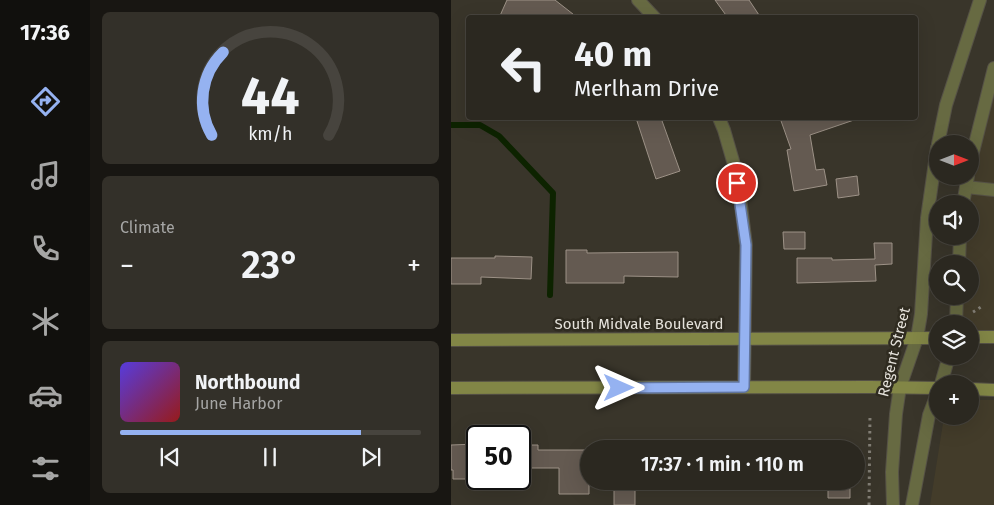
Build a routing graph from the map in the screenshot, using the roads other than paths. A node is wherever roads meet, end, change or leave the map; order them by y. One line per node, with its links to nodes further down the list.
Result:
1 (639, 0): 3 (street)
2 (981, 0): 6 (street)
3 (652, 15)
4 (994, 68): 7 (street)
5 (720, 120): 16 (street)
6 (940, 135)
7 (977, 135)
8 (932, 185): 13 (street, Regent Street)
9 (979, 185): 10 (street)
10 (994, 190)
11 (979, 337): 12 (main road)
12 (994, 337)
13 (917, 338): 14 (main road, South Midvale Boulevard); 16 (main road, South Midvale Boulevard); 18 (street, Regent Street)
14 (929, 338)
15 (451, 340): 16 (main road, South Midvale Boulevard)
16 (744, 340): 17 (street)
17 (744, 387): 18 (main road); 19 (main road)
18 (900, 387): 20 (main road); 24 (street, Regent Street)
19 (451, 388)
20 (929, 388)
21 (979, 389): 22 (main road)
22 (994, 390)
23 (929, 415): 25 (street)
24 (893, 505)
25 (912, 505)

